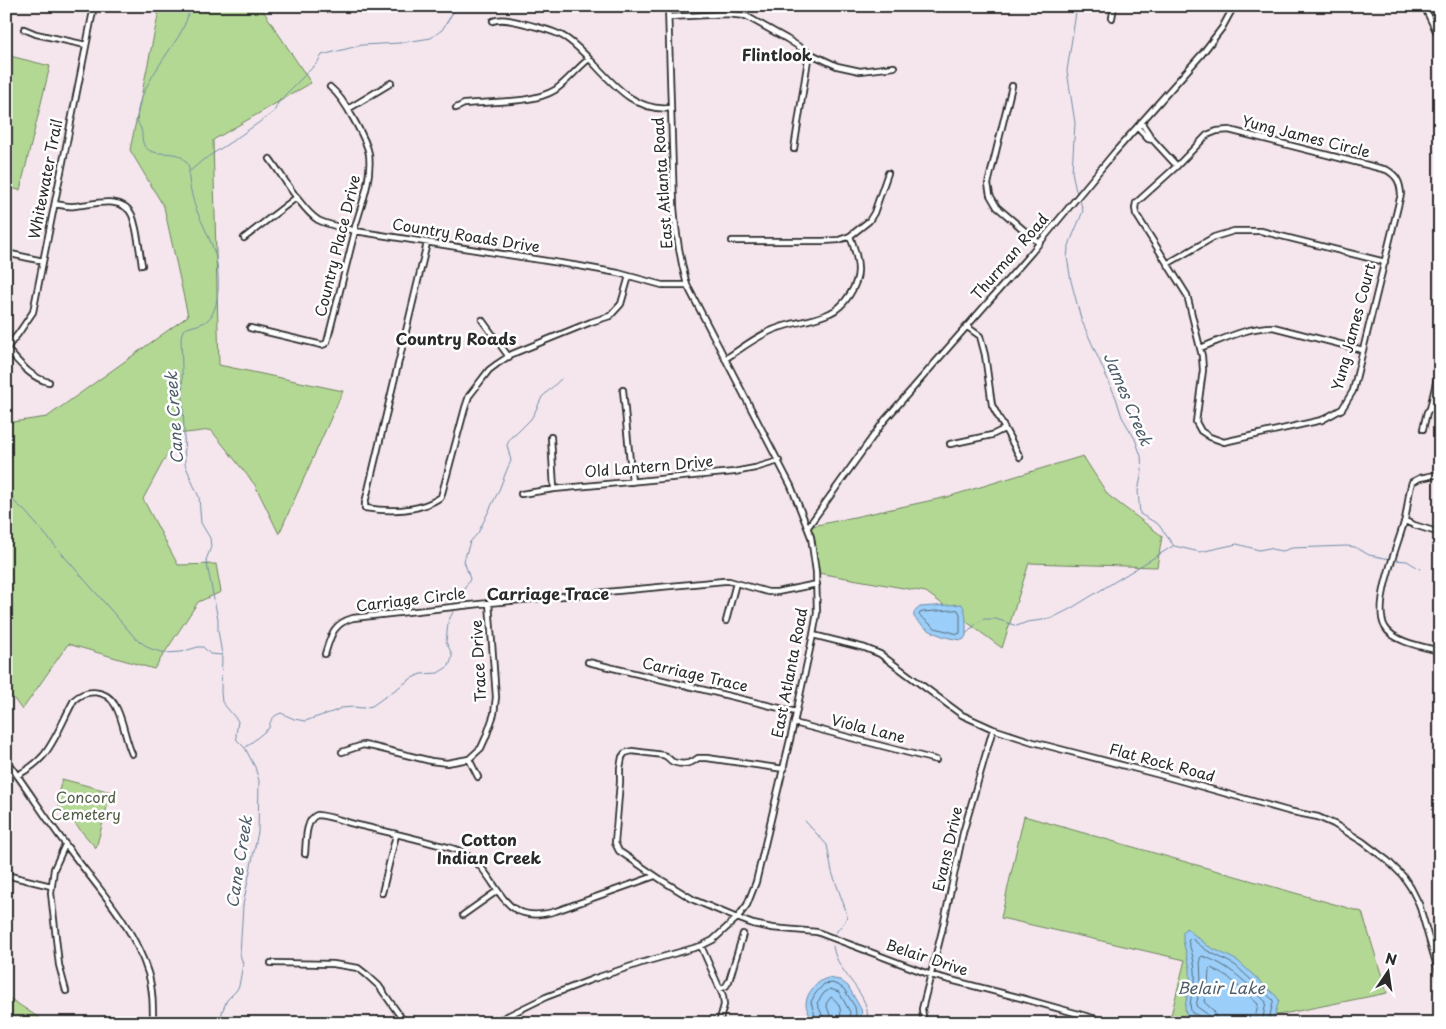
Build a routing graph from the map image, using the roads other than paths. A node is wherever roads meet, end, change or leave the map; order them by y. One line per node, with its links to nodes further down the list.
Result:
1 (94, 6): 11 (street, Whitewater Trail)
2 (668, 6): 6 (street, East Atlanta Road)
3 (1114, 6): 7 (street)
4 (1234, 6): 21 (street, Thurman Road)
5 (1424, 6): 10 (street)
6 (669, 17): 12 (street); 19 (street, East Atlanta Road)
7 (1112, 18)
8 (492, 20): 13 (street)
9 (24, 29): 11 (street)
10 (1440, 37)
11 (86, 45): 30 (street, Whitewater Trail)
12 (809, 53): 14 (street); 24 (street)
13 (589, 59): 18 (street); 19 (street)
14 (894, 67)
15 (391, 83): 20 (street)
16 (1012, 86): 36 (street)
17 (330, 87): 20 (street, Country Place Drive)
18 (456, 108)
19 (671, 108): 43 (street, East Atlanta Road)
20 (348, 109): 31 (street, Country Place Drive)
21 (1141, 122): 22 (street, Thurman Road); 23 (street)
22 (1137, 127): 23 (street); 36 (street, Thurman Road)
23 (1153, 140): 26 (street)
24 (794, 150)
25 (270, 159): 29 (street, Country Roads Drive)
26 (1177, 166): 28 (street, Yung James Circle); 40 (street, Yung James Circle)
27 (888, 173): 32 (street)
28 (1394, 174): 39 (street, Yung James Court)
29 (297, 197): 31 (street, Country Roads Drive); 33 (street)
30 (55, 204): 38 (street, Whitewater Trail); 41 (street)
31 (356, 231): 35 (street, Country Roads Drive); 46 (street, Country Place Drive)
32 (850, 236): 34 (street); 51 (street)
33 (244, 238)
34 (732, 241)
35 (427, 243): 42 (street, Country Roads Drive); 50 (street)
36 (1040, 243): 45 (street, Thurman Road)
37 (6, 253): 38 (street)
38 (43, 261): 48 (street, Whitewater Trail)
39 (1384, 262): 40 (street); 49 (street, Yung James Court)
40 (1167, 264): 47 (street, Yung James Circle)
41 (142, 265)
42 (629, 276): 43 (street, Country Roads Drive); 50 (street)
43 (687, 285): 51 (street, East Atlanta Road)
44 (482, 320): 50 (street)
45 (966, 326): 57 (street); 69 (street, Thurman Road)
46 (250, 328)
47 (1200, 348): 49 (street); 60 (street, Yung James Circle)
48 (6, 349): 53 (street)
49 (1363, 350): 60 (street, Yung James Court)
50 (508, 357)
51 (725, 359): 63 (street, East Atlanta Road)
52 (1440, 365): 56 (street)
53 (49, 382)
54 (623, 390): 65 (street)
55 (1440, 406): 56 (street)
56 (1430, 409): 58 (street)
57 (1004, 429): 61 (street); 62 (street)
58 (1423, 429)
59 (551, 437): 66 (street)
60 (1210, 437)
61 (950, 444)
62 (1020, 457)
63 (779, 460): 65 (street, Old Lantern Drive); 69 (street, East Atlanta Road)
64 (1440, 474): 68 (street)
65 (632, 482): 66 (street, Old Lantern Drive)
66 (554, 489): 67 (street, Old Lantern Drive)
67 (521, 494)
68 (1404, 521): 70 (street); 76 (street)
69 (808, 528): 72 (street, East Atlanta Road)
70 (1440, 533)
71 (736, 583): 72 (street, Carriage Circle); 73 (street, Carriage Circle); 74 (street)
72 (817, 584): 75 (street, East Atlanta Road)
73 (489, 603): 77 (street, Carriage Circle); 84 (street, Trace Drive)
74 (726, 621)
75 (813, 635): 79 (street, East Atlanta Road); 81 (street, Flat Rock Road)
76 (1440, 651)
77 (325, 654)
78 (588, 662): 79 (street, Carriage Trace)
79 (796, 712): 80 (street, East Atlanta Road)
80 (794, 724): 86 (street, Viola Lane); 87 (street, East Atlanta Road)
81 (993, 729): 103 (street, Evans Drive); 104 (street, Flat Rock Road)
82 (342, 752): 84 (street)
83 (132, 754): 88 (street)
84 (469, 759): 89 (street)
85 (6, 760): 88 (street)
86 (936, 760)
87 (784, 769): 94 (street, Belair Drive); 99 (street, East Atlanta Road)
88 (18, 776): 91 (street)
89 (478, 778)
90 (396, 835): 92 (street); 96 (street); 97 (street)
91 (65, 845): 95 (street); 107 (street)
92 (304, 854)
93 (6, 875): 95 (street)
94 (654, 876): 96 (street); 99 (street, Belair Drive)
95 (51, 886): 106 (street)
96 (497, 891): 98 (street)
97 (382, 893)
98 (463, 915)
99 (737, 918): 101 (street, East Atlanta Road); 103 (street, Belair Drive)
100 (743, 934): 105 (street)
101 (701, 946): 105 (street); 109 (street, East Atlanta Road)
102 (271, 963): 108 (street)
103 (931, 976): 111 (street, Evans Drive); 112 (street, Belair Drive)
104 (1440, 977)
105 (720, 989): 110 (street)
106 (66, 991)
107 (153, 1023)
108 (405, 1023)
109 (492, 1023)
110 (719, 1023)
111 (924, 1023)
112 (1111, 1023)

